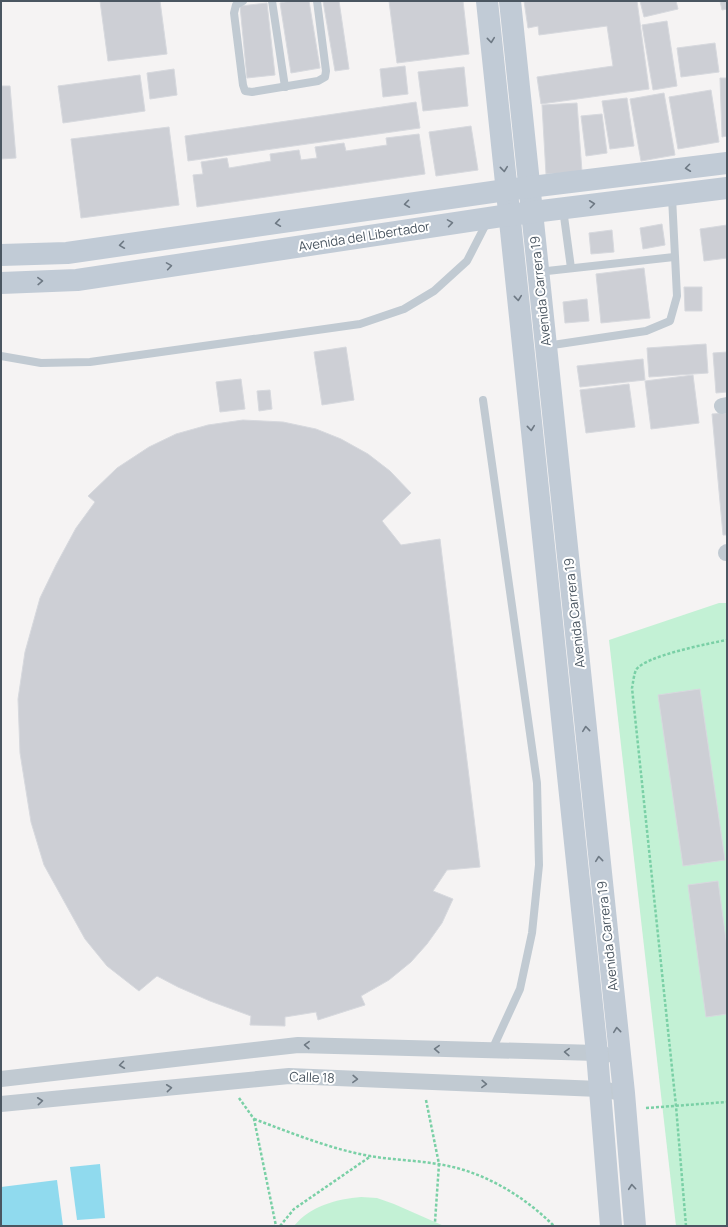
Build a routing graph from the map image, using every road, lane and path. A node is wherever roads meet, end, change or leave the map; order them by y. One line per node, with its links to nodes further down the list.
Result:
1 (243, 1): 6 (lane)
2 (272, 1): 6 (lane)
3 (317, 1): 6 (lane)
4 (487, 1): 10 (main road, Avenida Carrera 19, one-way to 10)
5 (510, 1): 8 (main road, Avenida Carrera 19)
6 (285, 87)
7 (727, 163): 8 (main road, Avenida del Libertador, one-way to 8)
8 (528, 187): 10 (main road, Avenida del Libertador); 13 (main road, Avenida Carrera 19)
9 (727, 188): 11 (main road, Avenida del Libertador)
10 (506, 190): 14 (main road, Avenida Carrera 19); 15 (main road, Avenida del Libertador, one-way to 15)
11 (672, 194): 12 (main road, Avenida del Libertador, one-way to 11); 16 (lane)
12 (563, 208): 13 (main road, Avenida del Libertador); 17 (lane)
13 (531, 212): 14 (main road, Avenida del Libertador); 18 (main road, Avenida Carrera 19)
14 (499, 216): 19 (main road, Avenida del Libertador, one-way to 14); 21 (lane); 25 (main road, Avenida Carrera 19, one-way to 25)
15 (1, 255)
16 (674, 257): 17 (lane); 20 (lane)
17 (572, 268): 18 (lane)
18 (538, 272): 20 (main road, Avenida Carrera 19)
19 (1, 283)
20 (546, 346): 26 (main road, Avenida Carrera 19, one-way to 20)
21 (1, 356)
22 (483, 400): 24 (lane)
23 (727, 640): 34 (path)
24 (492, 1050): 25 (street, one-way to 24); 27 (street, one-way to 27)
25 (597, 1053): 26 (street); 30 (main road, Avenida Carrera 19)
26 (620, 1057): 31 (main road, Avenida Carrera 19)
27 (1, 1079)
28 (227, 1082): 29 (street, Calle 18, one-way to 29); 33 (street, Calle 18, one-way to 28); 35 (path)
29 (422, 1082): 30 (street, Calle 18, one-way to 30); 37 (path)
30 (599, 1089): 31 (street, Calle 18); 42 (main road, Avenida Carrera 19)
31 (624, 1101): 34 (path); 43 (main road, Avenida Carrera 19, one-way to 31)
32 (727, 1102): 34 (path)
33 (1, 1104)
34 (676, 1106): 44 (path)
35 (254, 1119): 36 (path); 39 (path)
36 (371, 1156): 37 (path); 40 (path)
37 (439, 1164): 38 (path); 41 (path)
38 (435, 1222)
39 (276, 1226)
40 (280, 1226)
41 (554, 1226)
42 (611, 1226)
43 (635, 1226)
44 (686, 1226)

